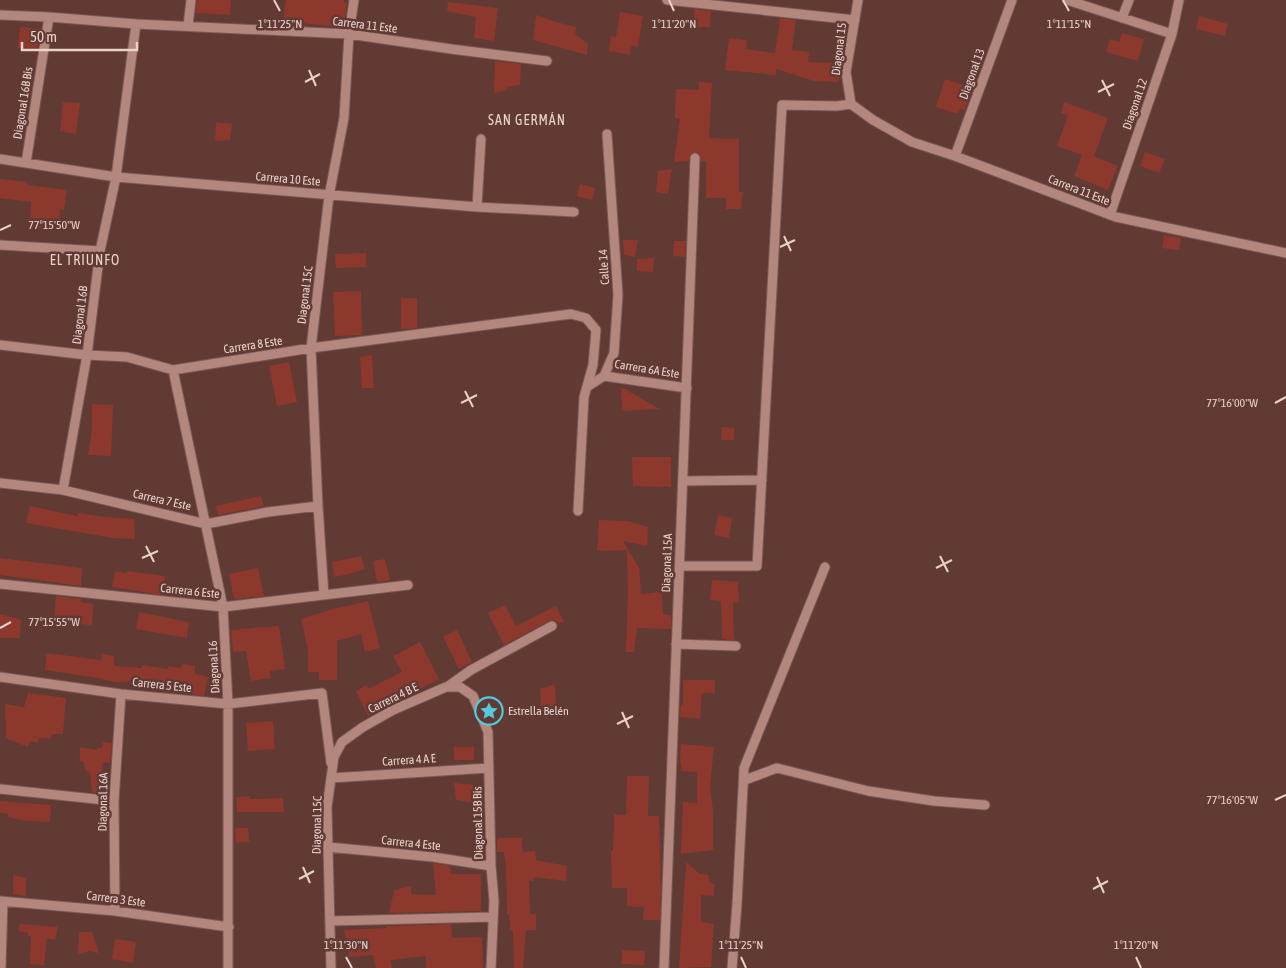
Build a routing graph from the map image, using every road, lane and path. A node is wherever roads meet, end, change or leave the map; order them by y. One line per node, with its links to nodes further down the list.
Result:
1 (191, 0): 14 (street)
2 (354, 0): 15 (street, Diagonal 15C)
3 (667, 0): 12 (street)
4 (858, 0): 12 (street, Diagonal 15)
5 (1012, 0): 21 (street, Diagonal 13)
6 (1067, 0): 11 (street)
7 (1129, 0): 11 (street)
8 (1179, 0): 16 (street, Diagonal 12)
9 (0, 15): 10 (street, Carrera 11 Este)
10 (49, 17): 13 (street, Carrera 11 Este); 24 (street, Diagonal 16B Bis)
11 (1122, 18): 16 (street)
12 (855, 20): 18 (street, Diagonal 15)
13 (136, 24): 14 (street, Carrera 11 Este); 25 (street, Diagonal 16B)
14 (188, 26): 15 (street, Carrera 11 Este)
15 (349, 34): 17 (street, Carrera 11 Este); 26 (street, Diagonal 15C)
16 (1172, 34): 29 (street, Diagonal 12)
17 (547, 61)
18 (851, 104): 21 (street, Carrera 11 Este); 40 (street)
19 (607, 134): 37 (street, Calle 14)
20 (482, 139): 27 (street)
21 (955, 156): 29 (street, Carrera 11 Este)
22 (695, 158): 39 (street, Diagonal 15A)
23 (0, 159): 24 (street, Carrera 10 Este)
24 (26, 163): 25 (street, Carrera 10 Este)
25 (116, 177): 26 (street, Carrera 10 Este); 31 (street, Diagonal 16B)
26 (329, 196): 27 (street, Carrera 10 Este); 34 (street, Diagonal 15C)
27 (477, 207): 28 (street, Carrera 10 Este)
28 (574, 212)
29 (1110, 215): 32 (street, Carrera 11 Este)
30 (0, 245): 31 (street)
31 (100, 252): 35 (street, Diagonal 16B)
32 (1286, 253)
33 (0, 345): 35 (street, Carrera 8 Este)
34 (311, 348): 36 (street, Carrera 8 Este); 38 (street, Carrera 8 Este); 44 (street, Diagonal 15C)
35 (87, 355): 36 (street, Carrera 8 Este); 43 (street, Diagonal 16B)
36 (173, 370): 46 (street, Diagonal 16)
37 (604, 376): 38 (street); 39 (street, Carrera 6A Este)
38 (587, 387): 45 (street)
39 (686, 388): 41 (street, Diagonal 15A)
40 (762, 480): 41 (street); 47 (street)
41 (683, 481): 47 (street, Diagonal 15A)
42 (0, 484): 43 (street, Carrera 7 Este)
43 (63, 490): 46 (street, Carrera 7 Este)
44 (318, 506): 46 (street, Carrera 7 Este); 51 (street, Diagonal 15C)
45 (578, 511)
46 (206, 524): 52 (street, Diagonal 16)
47 (680, 566): 54 (street, Diagonal 15A)
48 (825, 567): 65 (street)
49 (0, 584): 52 (street, Carrera 6 Este)
50 (408, 585): 51 (street, Carrera 6 Este)
51 (324, 595): 52 (street, Carrera 6 Este)
52 (223, 607): 61 (street, Diagonal 16)
53 (552, 626): 57 (street)
54 (676, 644): 55 (street); 80 (street, Diagonal 15A)
55 (736, 646)
56 (0, 677): 60 (street, Carrera 5 Este)
57 (446, 687): 58 (street, Carrera 4 B E); 62 (street, Carrera 4 B E)
58 (460, 687): 63 (street, Diagonal 15B Bis)
59 (322, 693): 61 (street, Carrera 5 Este); 64 (street, Diagonal 15C)
60 (120, 694): 61 (street, Carrera 5 Este); 67 (street, Diagonal 16A)
61 (228, 704): 75 (street, Diagonal 16)
62 (342, 742): 64 (street, Diagonal 15C)
63 (489, 768): 64 (street, Carrera 4 A E); 70 (street, Diagonal 15B Bis)
64 (331, 775): 69 (street, Diagonal 15C)
65 (745, 780): 68 (street); 81 (street)
66 (0, 789): 67 (street)
67 (114, 802): 72 (street, Diagonal 16A)
68 (985, 805)
69 (328, 847): 70 (street, Carrera 4 Este); 74 (street, Diagonal 15C)
70 (491, 866): 73 (street, Diagonal 15B Bis)
71 (2, 901): 72 (street, Carrera 3 Este); 76 (street)
72 (115, 911): 75 (street, Carrera 3 Este)
73 (494, 916): 74 (street); 79 (street, Diagonal 15B Bis)
74 (330, 920): 78 (street, Diagonal 15C)
75 (229, 927): 77 (street, Diagonal 16)
76 (1, 968)
77 (228, 968)
78 (331, 968)
79 (491, 968)
80 (664, 968)
81 (732, 968)

